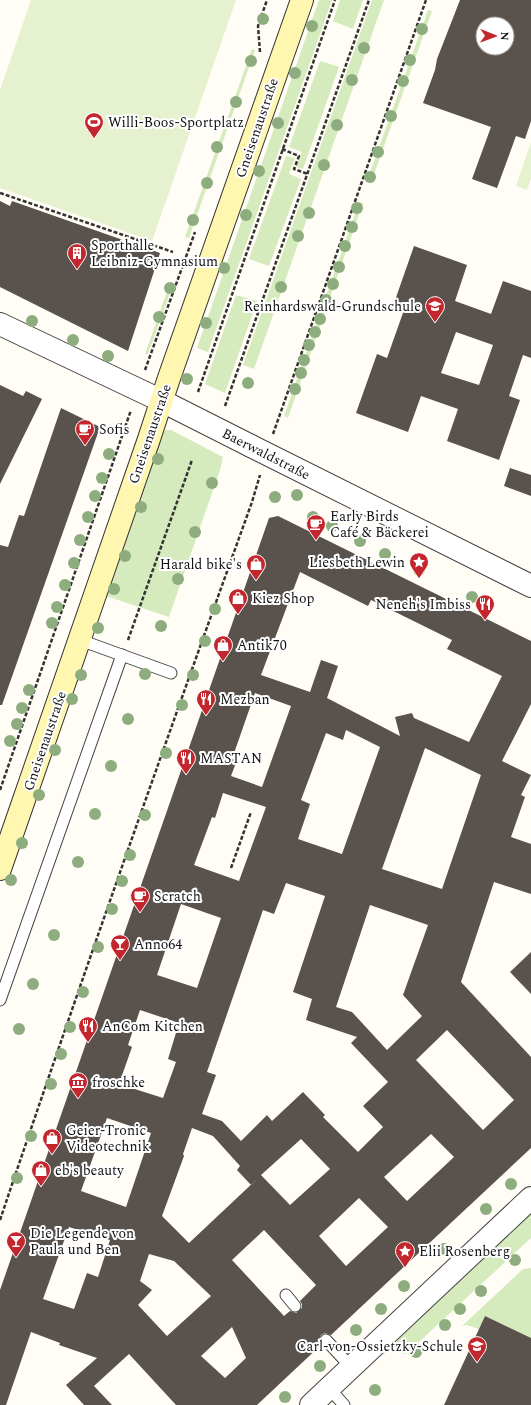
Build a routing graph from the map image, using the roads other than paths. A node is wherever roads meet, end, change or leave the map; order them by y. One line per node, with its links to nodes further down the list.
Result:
1 (302, 0): 3 (main road, Gneisenaustraße)
2 (0, 324): 3 (street, Baerwaldstraße)
3 (162, 401): 4 (street, Baerwaldstraße); 5 (main road, Gneisenaustraße)
4 (531, 586)
5 (80, 640): 6 (lane); 8 (main road, Gneisenaustraße)
6 (122, 655): 7 (lane); 9 (lane)
7 (171, 672)
8 (0, 869)
9 (0, 1000)
10 (531, 1198): 14 (street)
11 (286, 1295): 12 (lane)
12 (295, 1306)
13 (326, 1340): 14 (lane)
14 (351, 1367): 15 (street)
15 (329, 1388): 16 (street); 17 (lane)
16 (311, 1405)
17 (344, 1405)

